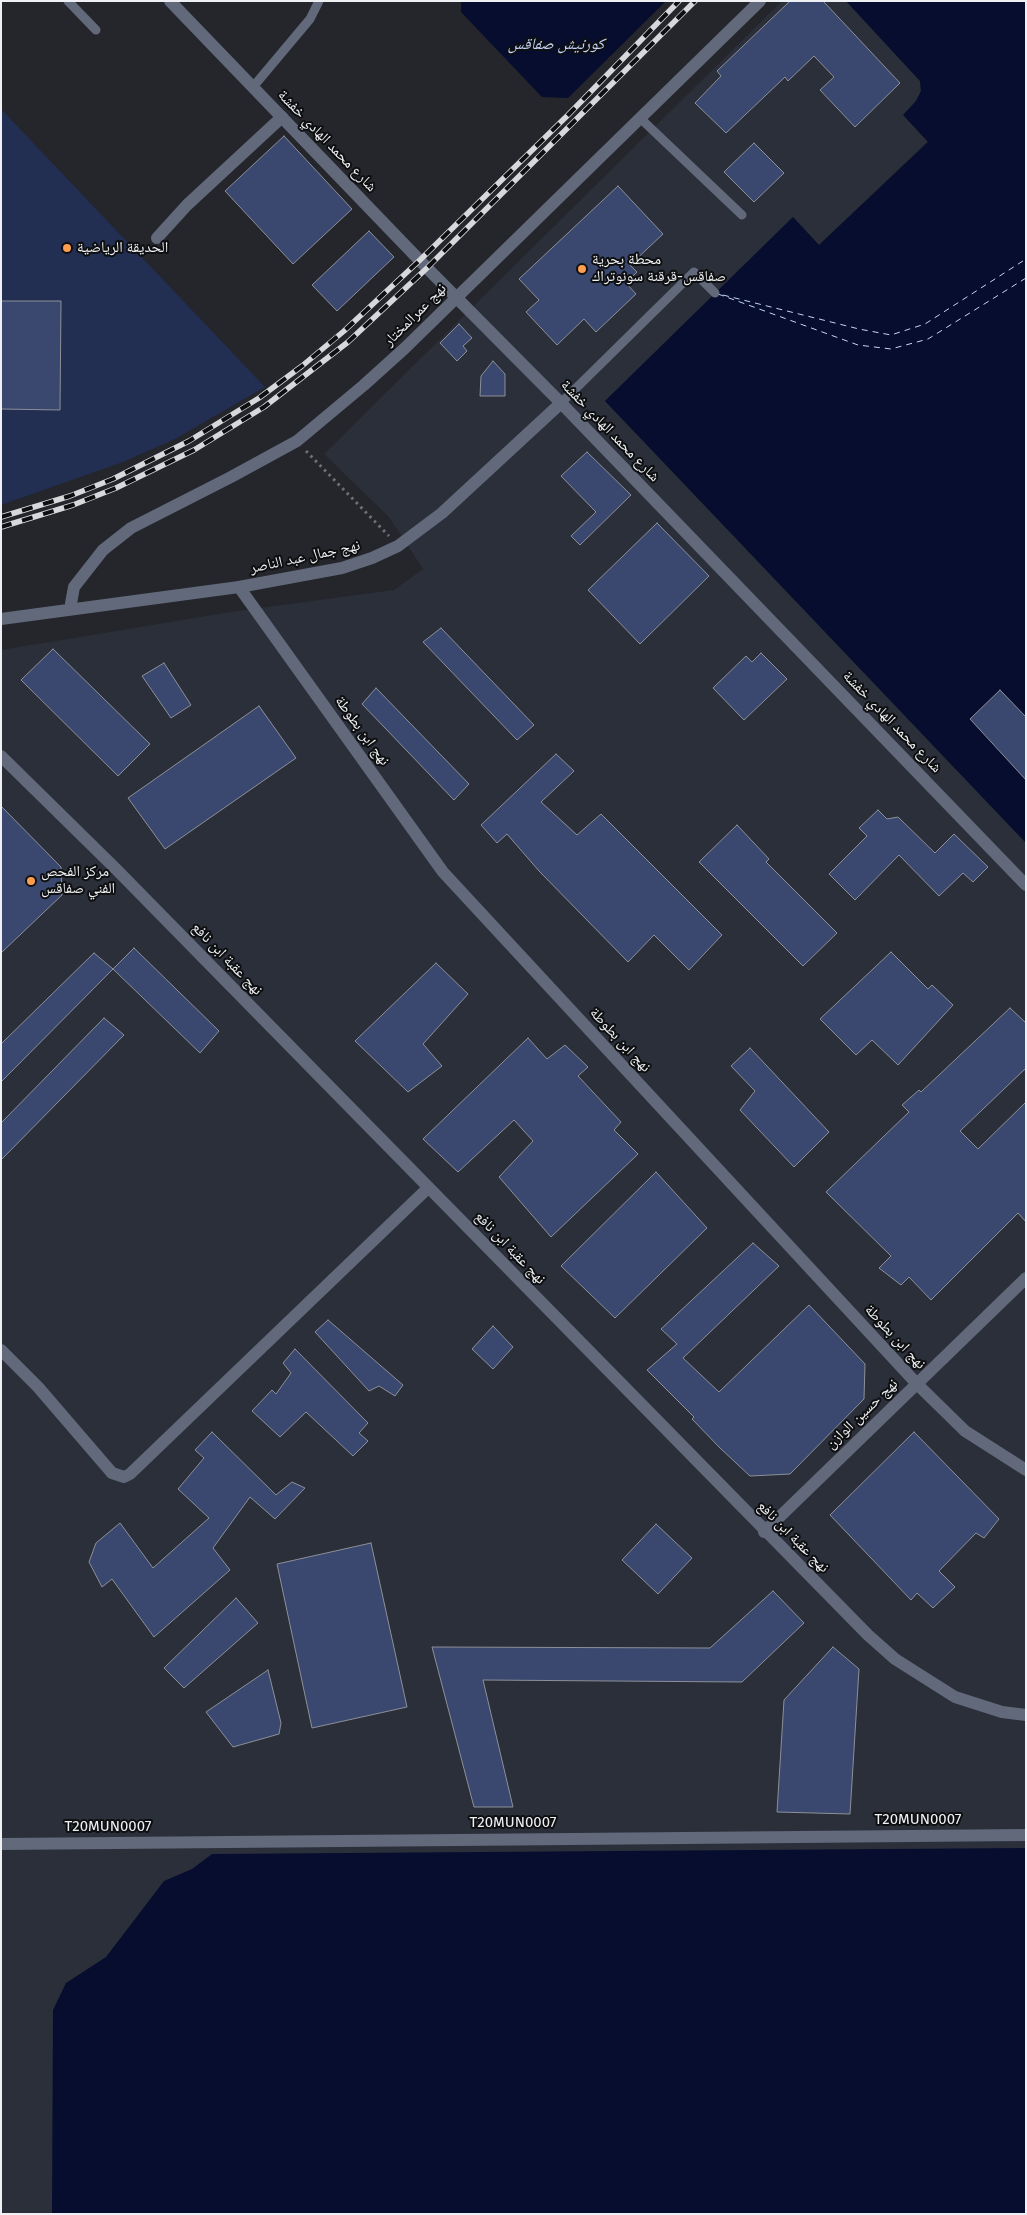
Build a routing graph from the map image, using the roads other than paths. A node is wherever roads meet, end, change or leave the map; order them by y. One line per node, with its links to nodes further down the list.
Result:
1 (68, 1): 5 (lane)
2 (170, 1): 6 (street, شارع محمد الهادي خفشة)
3 (319, 1): 6 (lane)
4 (760, 1): 8 (street, نهج عمرالمختار)
5 (96, 30)
6 (253, 87): 7 (street, شارع محمد الهادي خفشة)
7 (282, 117): 10 (street); 12 (street, شارع محمد الهادي خفشة)
8 (640, 118): 9 (lane); 12 (street, نهج عمرالمختار)
9 (742, 216)
10 (157, 238)
11 (715, 293): 13 (lane)
12 (456, 297): 13 (street, شارع محمد الهادي خفشة); 15 (street, نهج عمرالمختار)
13 (561, 403): 14 (street, نهج جمال عبد الناصر); 18 (street, شارع محمد الهادي خفشة)
14 (239, 588): 15 (street, نهج جمال عبد الناصر); 22 (street, نهج ابن بطوطة)
15 (70, 609): 16 (street, نهج جمال عبد الناصر)
16 (1, 619)
17 (1, 756): 19 (street, نهج عقبة ابن نافع)
18 (1026, 885)
19 (428, 1188): 21 (street); 24 (street, نهج عقبة ابن نافع)
20 (1026, 1278): 22 (street, نهج حسين الوازن)
21 (1, 1350)
22 (917, 1384): 23 (street, نهج ابن بطوطة); 24 (street, نهج حسين الوازن)
23 (1026, 1470)
24 (764, 1532): 25 (street, نهج عقبة ابن نافع)
25 (1026, 1715)
26 (1026, 1835): 27 (street, T20MUN0007)
27 (1, 1844)

